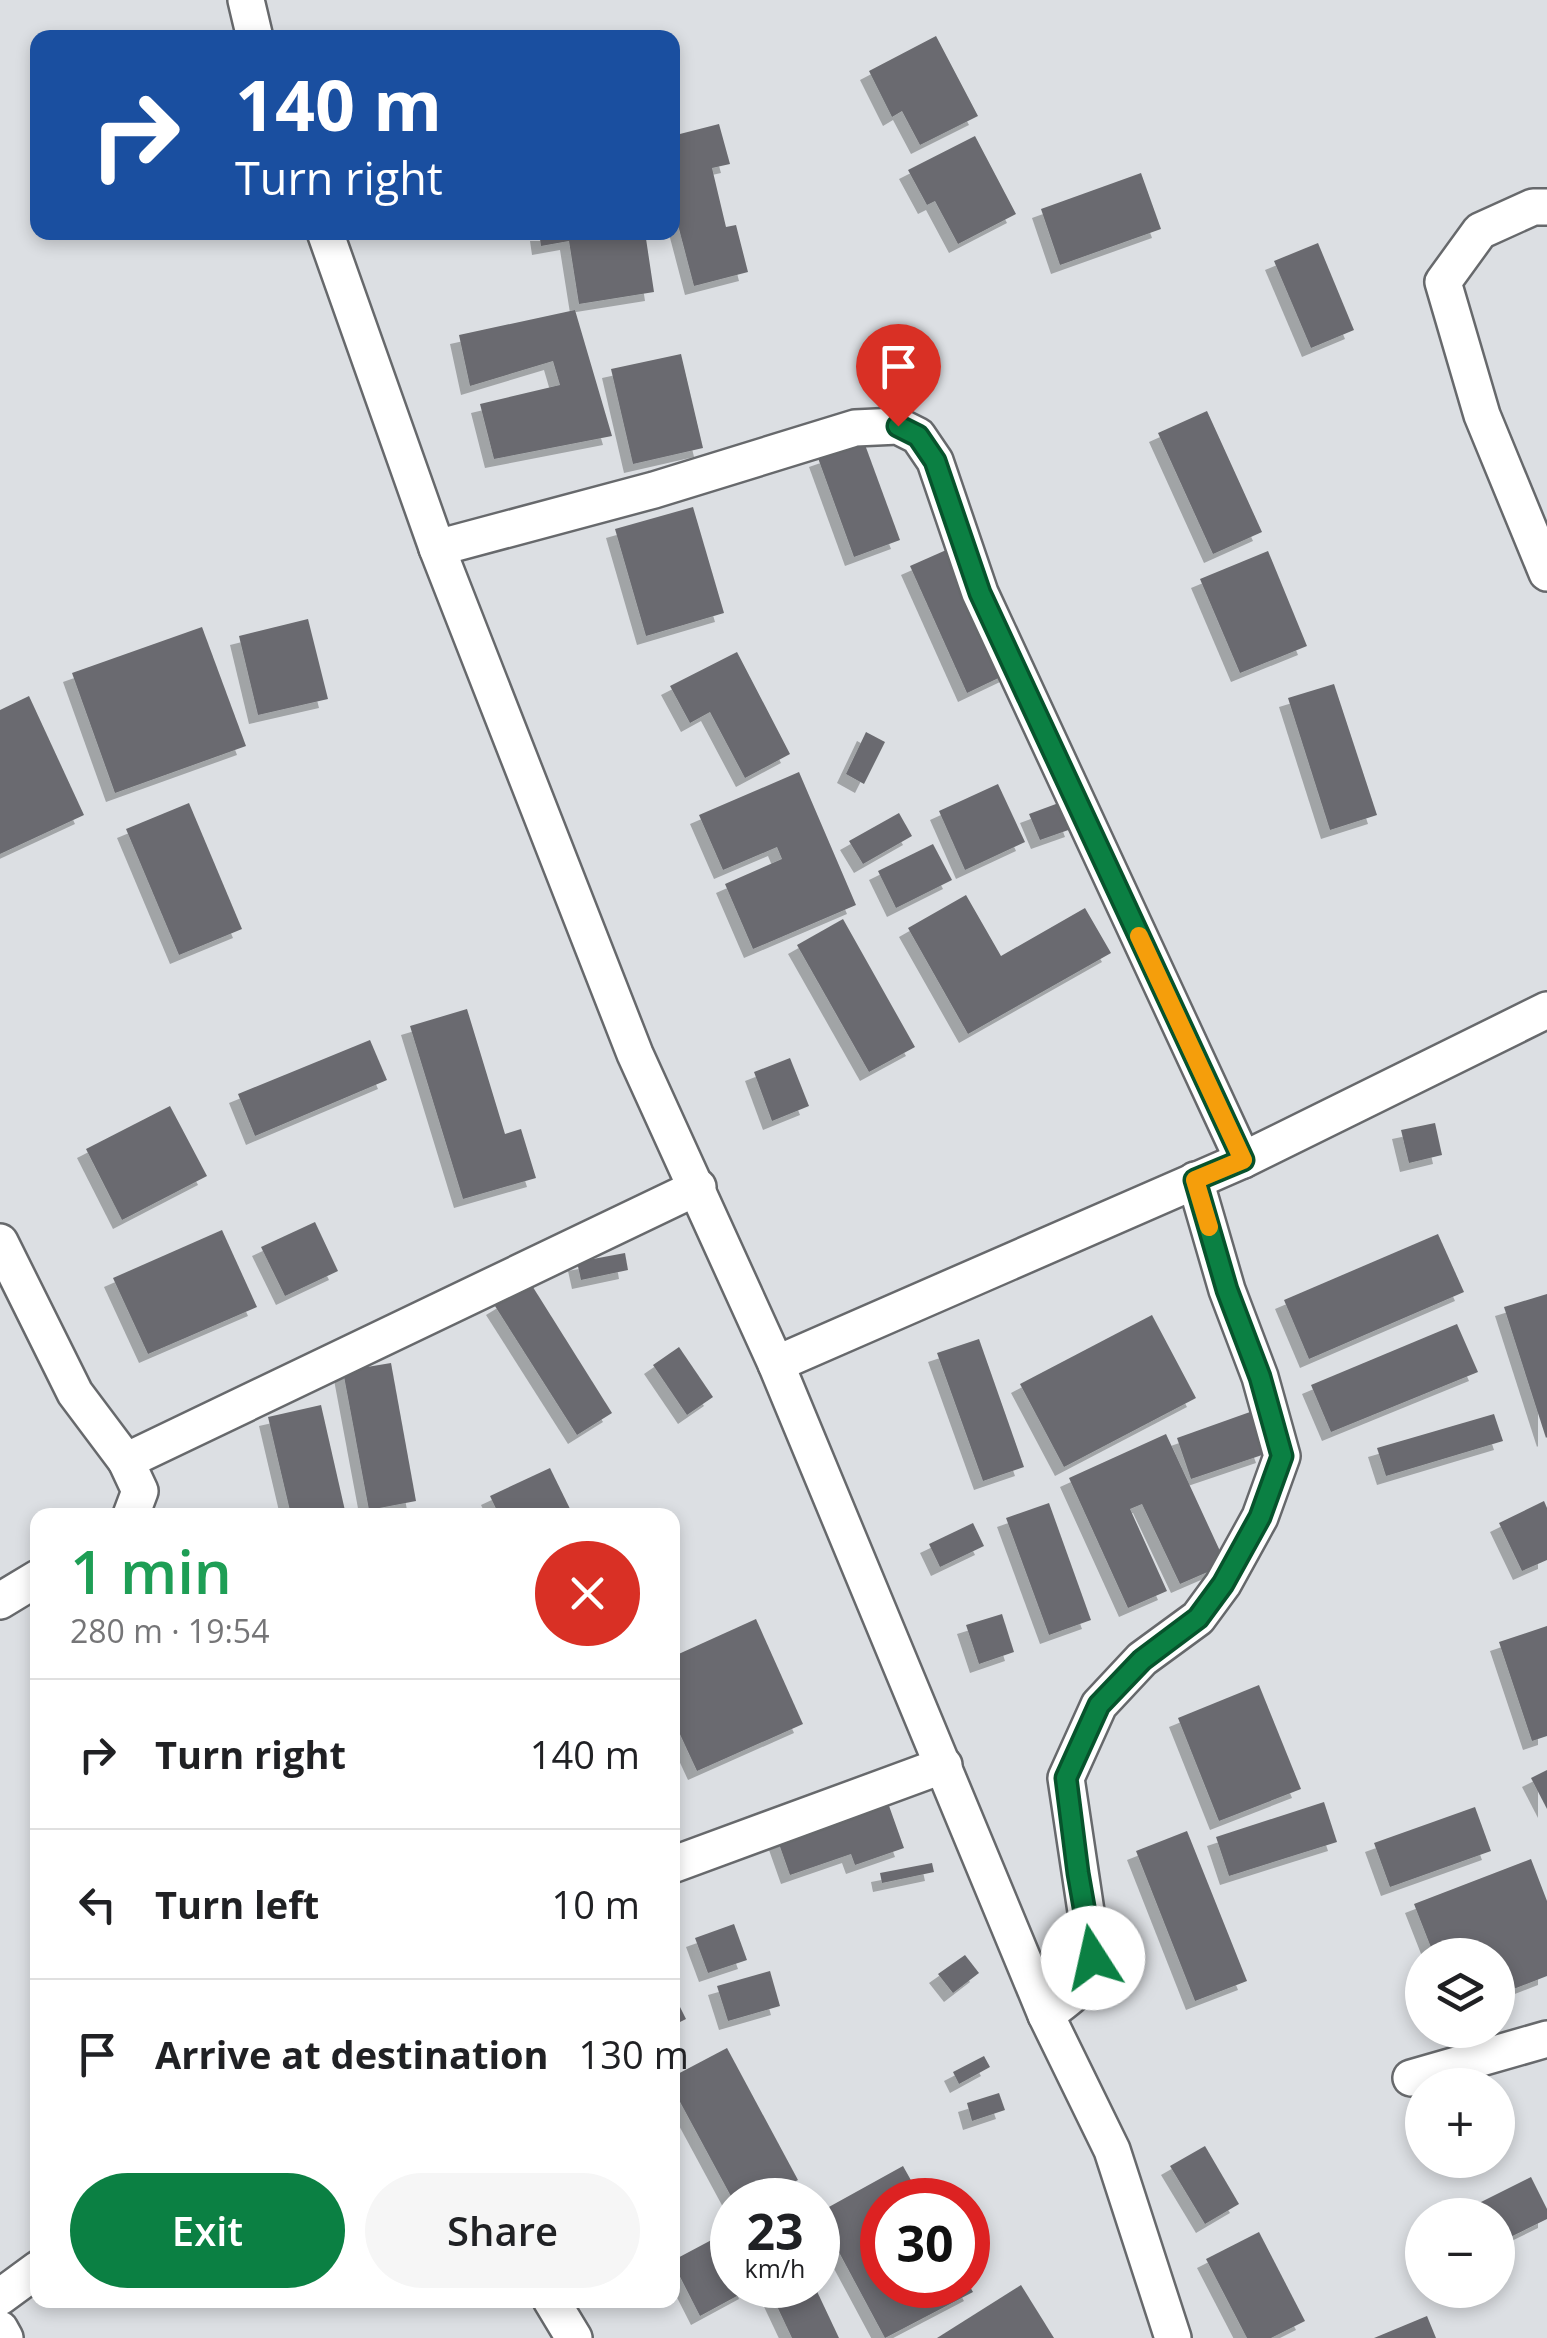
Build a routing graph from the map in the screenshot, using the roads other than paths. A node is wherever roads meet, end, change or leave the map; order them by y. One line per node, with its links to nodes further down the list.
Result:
1 (246, 0): 2 (street)
2 (253, 30)
3 (1547, 207): 6 (street)
4 (328, 240): 5 (street)
5 (437, 548): 8 (street); 10 (street)
6 (1547, 573)
7 (1547, 1010): 8 (street)
8 (1243, 1160): 9 (street)
9 (1195, 1180): 12 (street); 19 (street)
10 (698, 1186): 12 (street); 13 (street)
11 (0, 1242): 13 (street)
12 (776, 1364): 17 (street)
13 (126, 1461): 14 (street)
14 (133, 1508)
15 (30, 1583): 16 (street)
16 (0, 1601)
17 (944, 1765): 18 (street); 19 (street)
18 (680, 1863)
19 (1046, 2015): 28 (street)
20 (1547, 2039): 21 (street)
21 (1446, 2068)
22 (30, 2275): 23 (street)
23 (0, 2298)
24 (557, 2308): 27 (street)
25 (0, 2329): 26 (street)
26 (5, 2338)
27 (574, 2338)
28 (1173, 2338)

